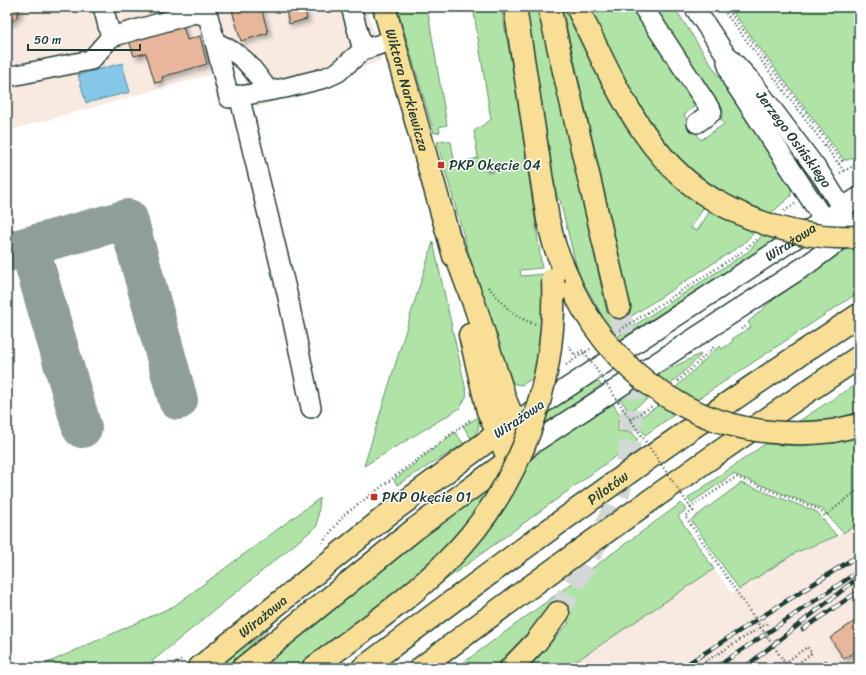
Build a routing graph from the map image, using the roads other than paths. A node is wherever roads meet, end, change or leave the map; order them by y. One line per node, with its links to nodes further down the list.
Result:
1 (102, 7): 10 (street)
2 (351, 7): 13 (street)
3 (384, 7): 11 (main road, Wiktora Narkiewicza)
4 (515, 7): 21 (main road)
5 (549, 7): 24 (main road)
6 (577, 7): 23 (main road, bridge)
7 (643, 7): 18 (street)
8 (694, 7): 14 (street, Jerzego Osińskiego)
9 (195, 10): 10 (street); 12 (street)
10 (111, 36): 15 (street)
11 (393, 40): 13 (street); 29 (main road, Wiktora Narkiewicza)
12 (215, 42): 16 (street); 17 (street)
13 (363, 50): 16 (street)
14 (724, 52): 20 (street, Jerzego Osińskiego); 22 (street, Jerzego Osińskiego)
15 (7, 77)
16 (268, 90): 17 (street)
17 (239, 95): 27 (street)
18 (697, 123)
19 (859, 197): 20 (street, Wirażowa)
20 (842, 208): 22 (street, Wirażowa); 23 (street, Jerzego Osińskiego)
21 (548, 220): 28 (main road, bridge); 34 (main road, bridge)
22 (824, 220): 23 (street); 29 (street, Wirażowa)
23 (856, 232): 30 (street, Wirażowa)
24 (619, 307)
25 (859, 315): 35 (main road, Pilotów)
26 (859, 357): 36 (main road)
27 (311, 408)
28 (859, 425)
29 (505, 428): 30 (main road, Wiktora Narkiewicza); 32 (main road, Wirażowa)
30 (518, 454): 33 (main road, Wirażowa)
31 (558, 613): 37 (main road)
32 (194, 661)
33 (243, 668)
34 (313, 668)
35 (363, 668)
36 (421, 668)
37 (511, 668)

